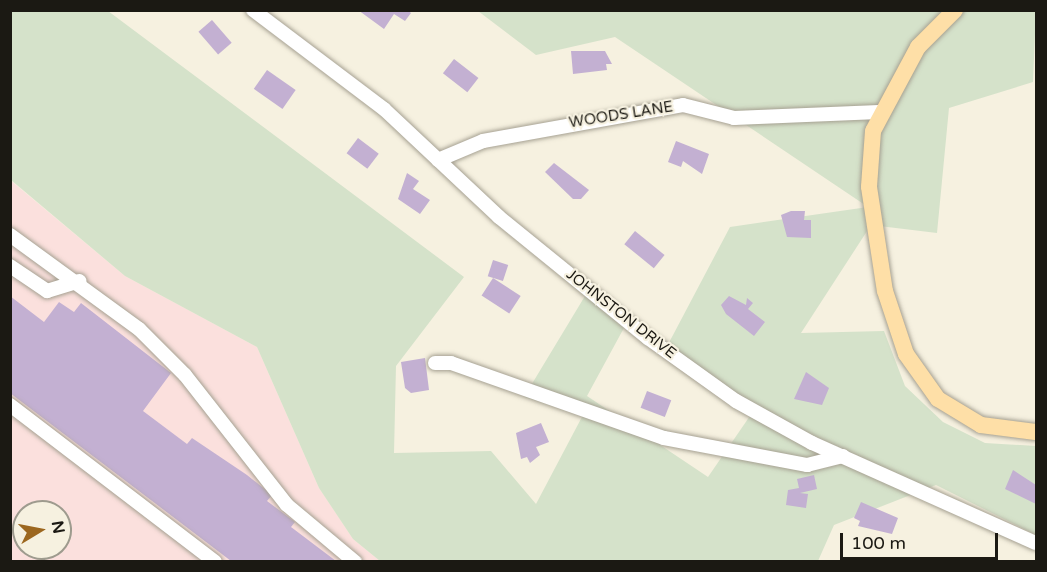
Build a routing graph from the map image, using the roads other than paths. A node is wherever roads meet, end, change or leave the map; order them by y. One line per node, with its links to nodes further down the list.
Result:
1 (253, 10): 4 (street, JOHNSTON DRIVE)
2 (955, 10): 3 (main road)
3 (879, 112): 4 (street, WOODS LANE); 10 (main road)
4 (438, 160): 11 (street, JOHNSTON DRIVE)
5 (10, 235): 7 (street)
6 (10, 266): 7 (street)
7 (79, 281): 14 (street)
8 (435, 363): 11 (street)
9 (10, 405): 13 (street)
10 (1036, 432)
11 (843, 456): 12 (street, JOHNSTON DRIVE)
12 (1036, 543)
13 (215, 561)
14 (355, 561)

